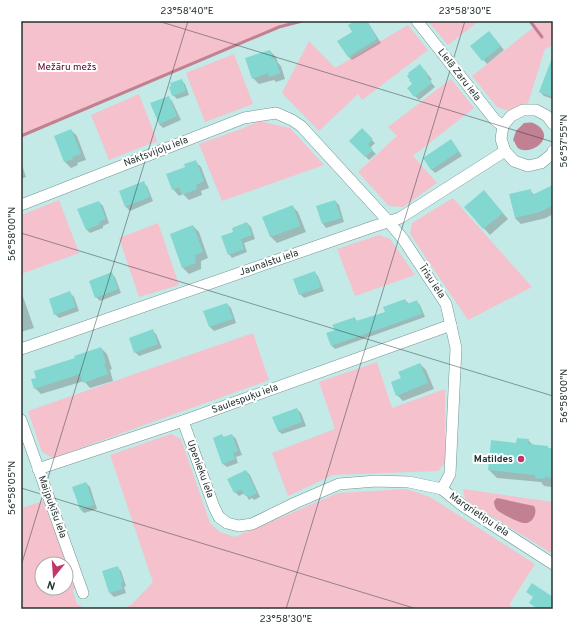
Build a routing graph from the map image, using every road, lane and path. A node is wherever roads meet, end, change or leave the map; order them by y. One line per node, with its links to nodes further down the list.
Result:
1 (417, 21): 4 (street, Lielā Zaru iela)
2 (292, 120): 7 (street, Naktsvijoļu iela); 8 (street, Īrisu iela)
3 (553, 124): 4 (street)
4 (503, 126): 5 (street)
5 (504, 151): 6 (street); 8 (street, Jaunalstu iela)
6 (553, 151)
7 (21, 205)
8 (389, 222): 9 (street, Īrisu iela); 10 (street, Jaunalstu iela)
9 (451, 324): 12 (street, Saulespuķu iela); 14 (street, Īrisu iela)
10 (21, 349)
11 (21, 420): 13 (street, Maijpuķīšu iela)
12 (183, 421): 13 (street, Saulespuķu iela); 15 (street, Upenieku iela)
13 (38, 469): 17 (street, Maijpuķīšu iela)
14 (442, 489): 15 (street, Margrietiņu iela); 16 (street, Margrietiņu iela)
15 (219, 517)
16 (553, 564)
17 (83, 593)

